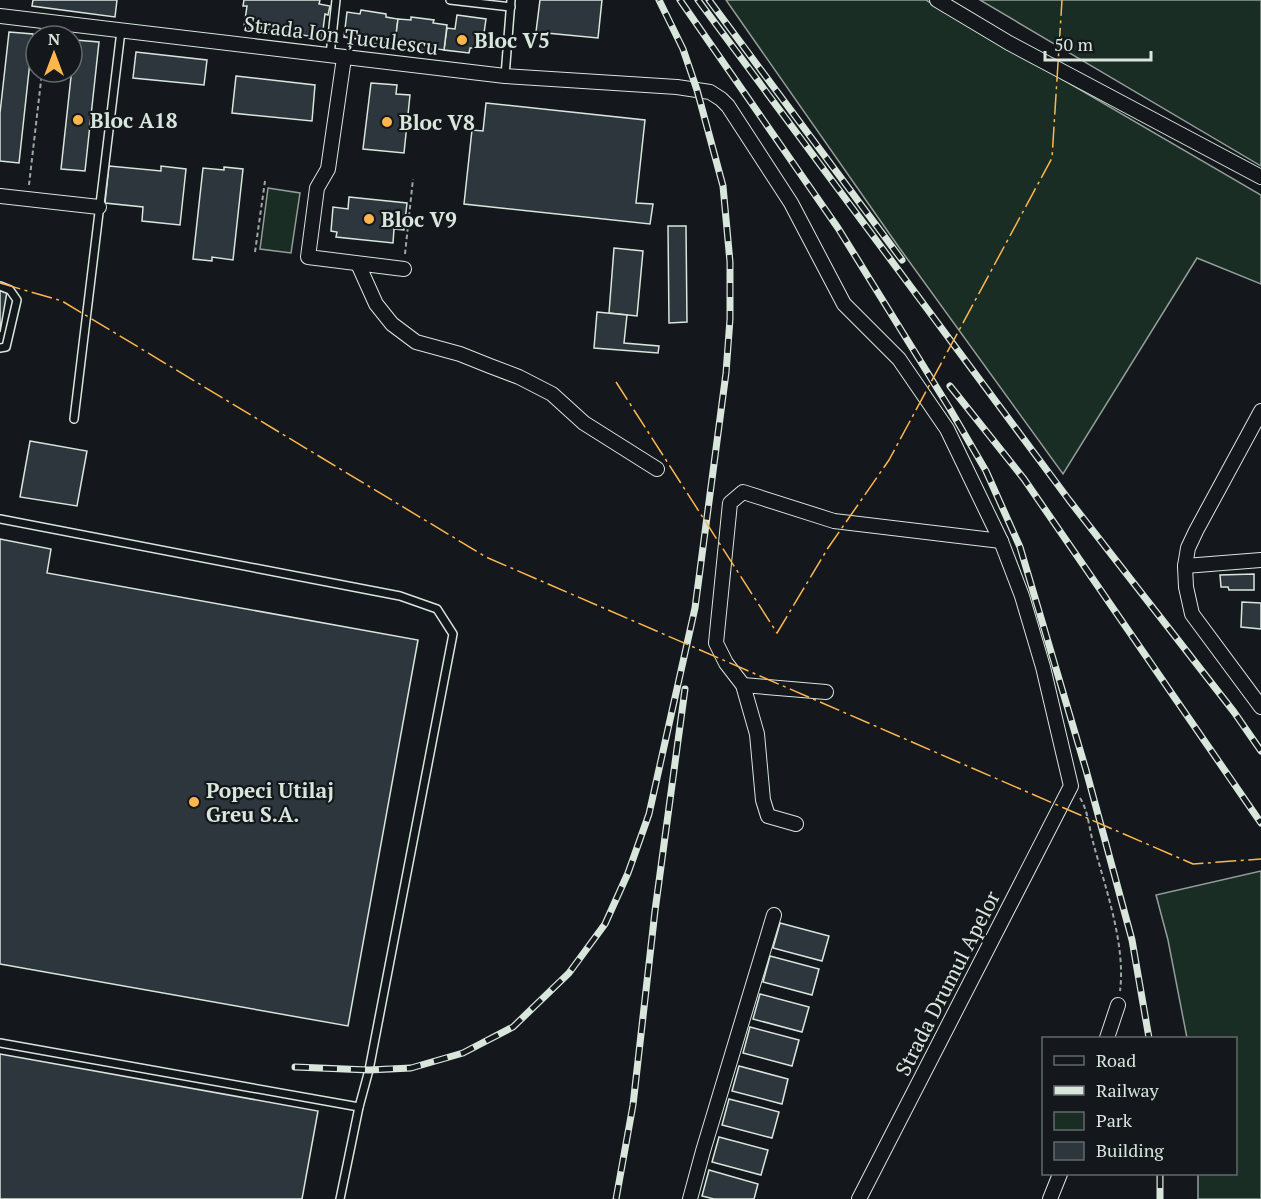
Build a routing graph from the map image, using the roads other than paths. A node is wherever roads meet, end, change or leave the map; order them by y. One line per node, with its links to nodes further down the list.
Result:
1 (336, 0): 7 (lane)
2 (450, 0): 4 (lane)
3 (937, 0): 10 (street)
4 (511, 4): 9 (lane)
5 (0, 16): 6 (street, Strada Ion Țuculescu)
6 (121, 31): 7 (street, Strada Ion Țuculescu); 12 (lane)
7 (330, 55): 8 (street, Strada Ion Țuculescu)
8 (344, 58): 9 (street, Strada Ion Țuculescu); 13 (street)
9 (505, 76): 21 (street, Strada Ion Țuculescu)
10 (1261, 177)
11 (0, 196): 12 (street)
12 (99, 207): 18 (lane)
13 (358, 264): 14 (street); 19 (street)
14 (404, 269)
15 (0, 286): 16 (lane)
16 (0, 348)
17 (1261, 411): 23 (street)
18 (74, 419)
19 (657, 469)
20 (0, 519): 33 (lane)
21 (1001, 541): 24 (street); 27 (street, Strada Ion Țuculescu)
22 (1261, 560): 23 (street)
23 (1185, 566): 26 (street)
24 (743, 685): 25 (street); 28 (street)
25 (826, 692)
26 (1261, 707)
27 (1071, 786): 37 (street, Strada Drumul Apelor)
28 (796, 824)
29 (774, 915): 36 (street)
30 (1118, 1005): 31 (street)
31 (1107, 1037)
32 (0, 1042): 33 (lane)
33 (359, 1107): 35 (lane)
34 (1059, 1175): 38 (street)
35 (340, 1199)
36 (690, 1199)
37 (859, 1199)
38 (1050, 1199)

